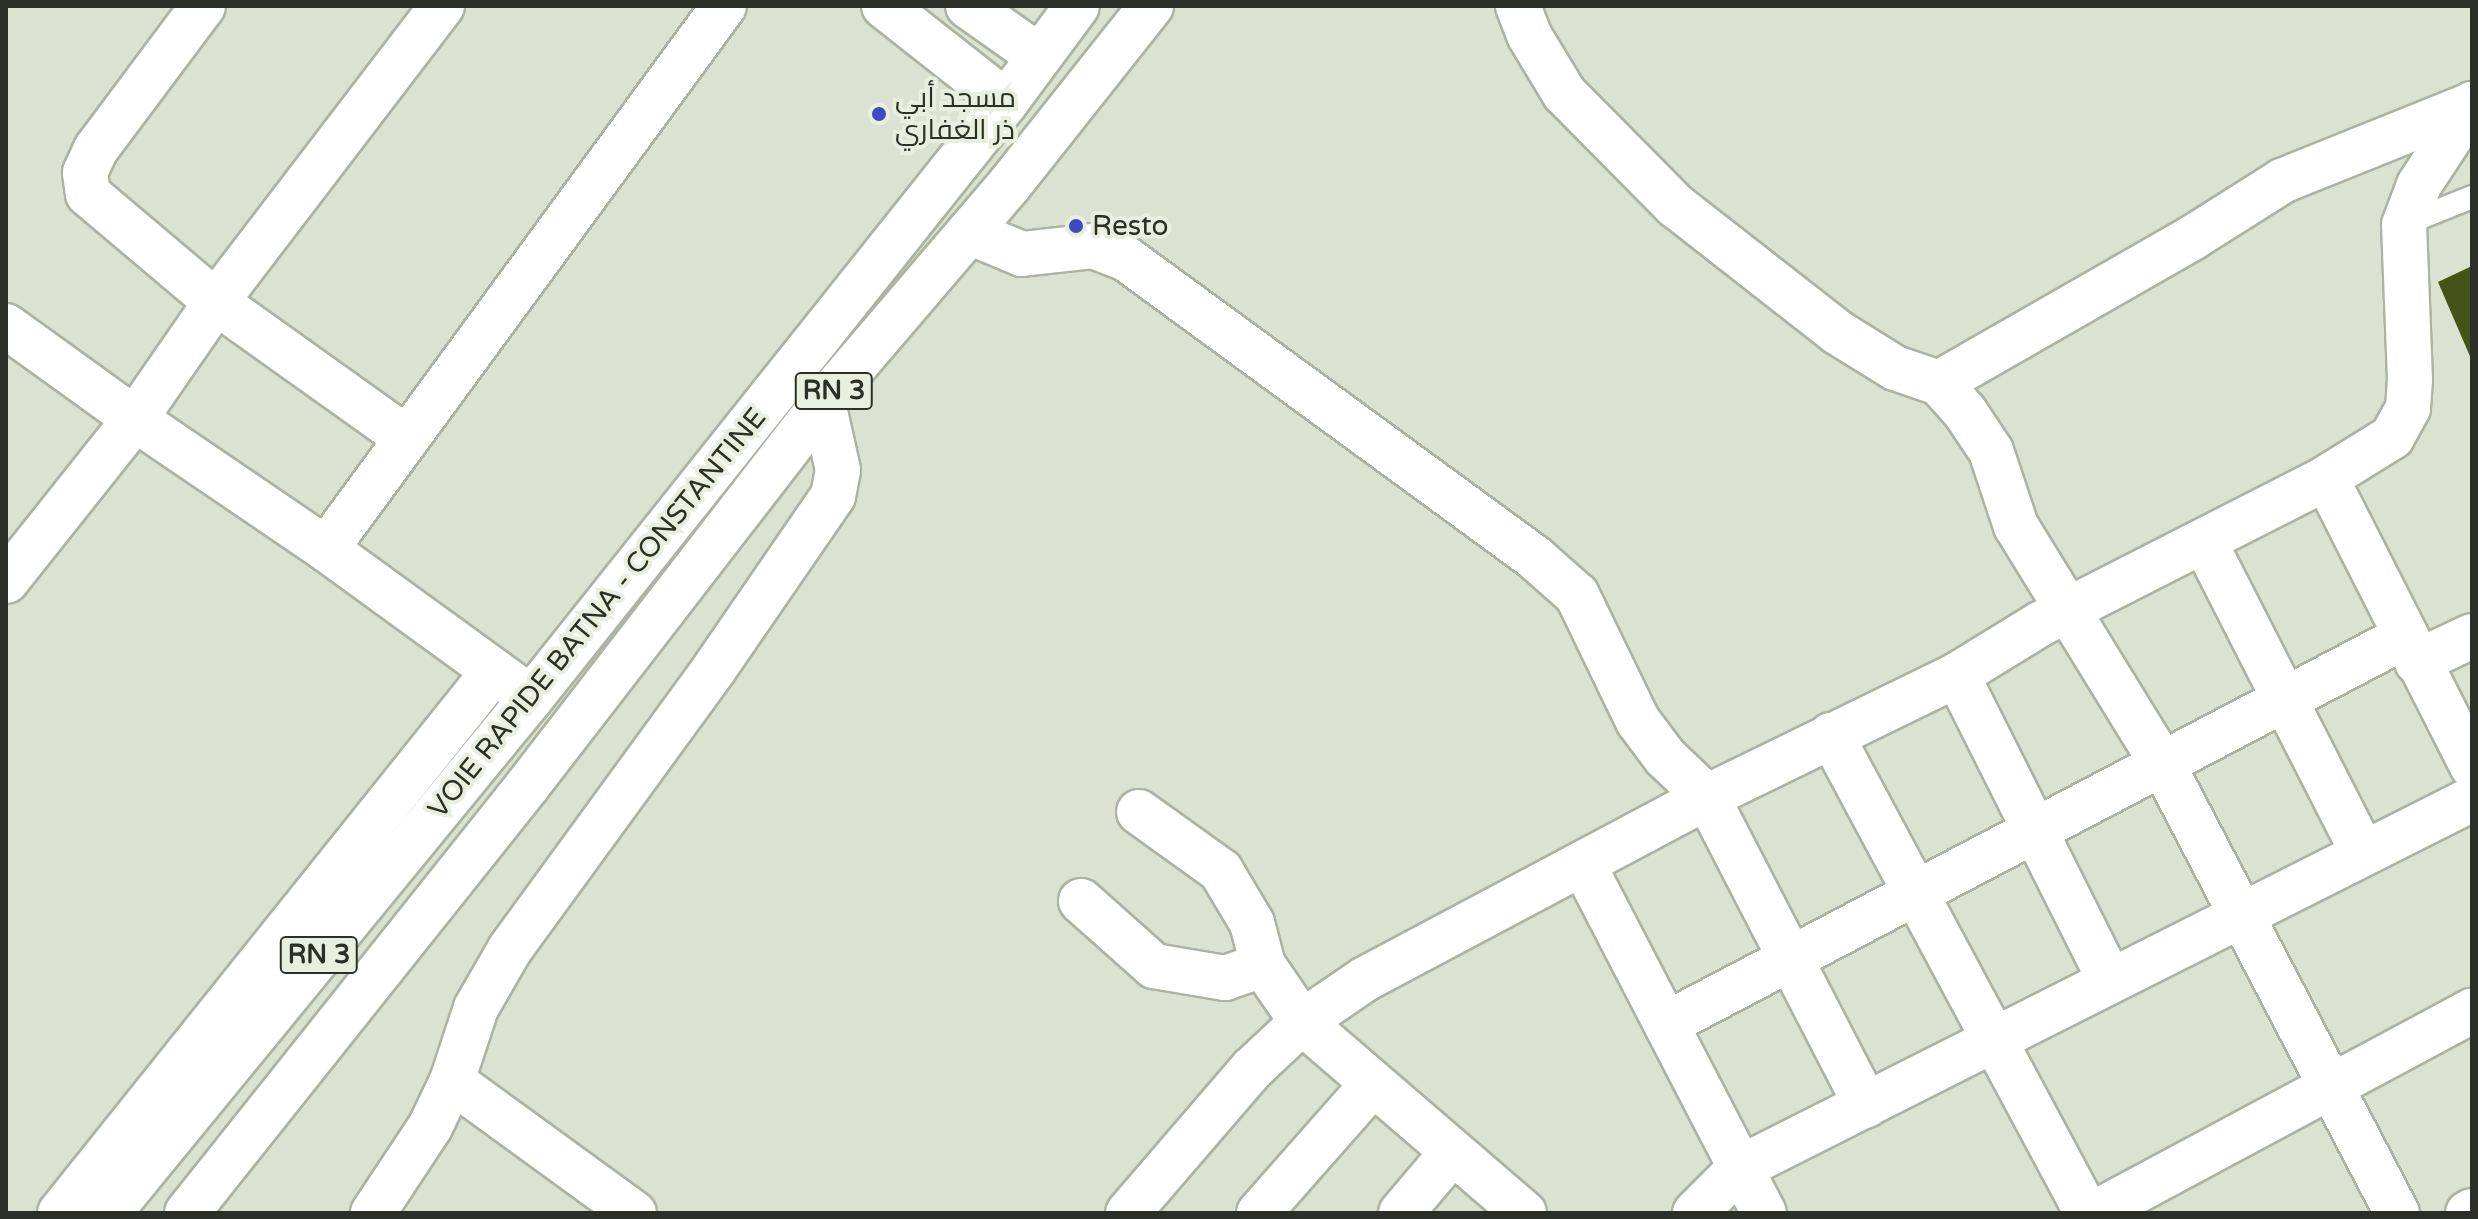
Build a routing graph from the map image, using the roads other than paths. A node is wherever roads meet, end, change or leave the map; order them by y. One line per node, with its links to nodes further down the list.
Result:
1 (203, 6): 16 (main road)
2 (442, 6): 16 (main road)
3 (724, 6): 21 (main road)
4 (884, 6): 10 (main road)
5 (1077, 6): 9 (main road, VOIE RAPIDE BATNA - CONSTANTINE / RN 3)
6 (1151, 6): 15 (main road, VOIE RAPIDE BATNA - CONSTANTINE / RN 3)
7 (1518, 6): 18 (main road)
8 (984, 11): 9 (main road); 10 (main road)
9 (1039, 56): 11 (main road, VOIE RAPIDE BATNA - CONSTANTINE / RN 3)
10 (956, 63): 11 (main road)
11 (1006, 102): 31 (main road, VOIE RAPIDE BATNA - CONSTANTINE / RN 3)
12 (2472, 104): 14 (main road); 18 (main road)
13 (2472, 197): 14 (lane)
14 (2404, 225): 22 (main road)
15 (969, 232): 19 (main road, VOIE RAPIDE BATNA - CONSTANTINE / RN 3); 36 (main road)
16 (216, 302): 20 (main road); 21 (main road)
17 (6, 326): 20 (main road)
18 (1939, 383): 26 (main road)
19 (823, 403): 52 (main road); 60 (main road, VOIE RAPIDE BATNA - CONSTANTINE / RN 3)
20 (135, 419): 24 (main road); 25 (main road)
21 (407, 438): 24 (main road)
22 (2326, 478): 23 (main road); 28 (main road)
23 (2204, 541): 26 (main road); 32 (main road)
24 (326, 549): 29 (main road)
25 (6, 581)
26 (2066, 613): 30 (main road); 34 (main road)
27 (2472, 636): 28 (main road)
28 (2410, 650): 32 (main road); 35 (main road)
29 (494, 671): 31 (main road); 58 (main road)
30 (1957, 675): 33 (main road); 39 (main road)
31 (531, 698): 59 (main road, VOIE RAPIDE BATNA - CONSTANTINE / RN 3)
32 (2284, 701): 34 (main road); 40 (main road)
33 (1831, 735): 36 (main road); 42 (main road)
34 (2162, 763): 39 (main road); 44 (main road)
35 (2472, 766)
36 (1707, 797): 41 (main road); 45 (main road)
37 (2472, 799): 40 (main road)
38 (1139, 812): 46 (main road)
39 (2034, 829): 42 (main road); 47 (main road)
40 (2362, 851): 44 (main road)
41 (1583, 864): 49 (main road); 50 (main road)
42 (1915, 894): 45 (main road); 51 (main road)
43 (1081, 901): 46 (main road)
44 (2243, 912): 47 (main road); 54 (main road)
45 (1790, 959): 50 (main road); 55 (main road)
46 (1263, 965): 49 (main road)
47 (2110, 980): 51 (main road)
48 (2472, 1011): 54 (main road)
49 (1302, 1022): 53 (main road); 63 (main road)
50 (1666, 1024): 57 (main road)
51 (1995, 1039): 55 (main road); 69 (main road)
52 (452, 1081): 61 (main road); 62 (main road)
53 (1372, 1085): 56 (main road); 64 (main road)
54 (2329, 1086): 70 (main road); 71 (main road)
55 (1866, 1105): 57 (main road)
56 (1451, 1154): 65 (main road); 66 (main road)
57 (1740, 1168): 67 (main road); 68 (main road)
58 (60, 1213)
59 (109, 1213)
60 (187, 1213)
61 (373, 1213)
62 (634, 1213)
63 (1128, 1213)
64 (1259, 1213)
65 (1401, 1213)
66 (1524, 1213)
67 (1695, 1213)
68 (1764, 1213)
69 (2087, 1213)
70 (2095, 1213)
71 (2397, 1213)

